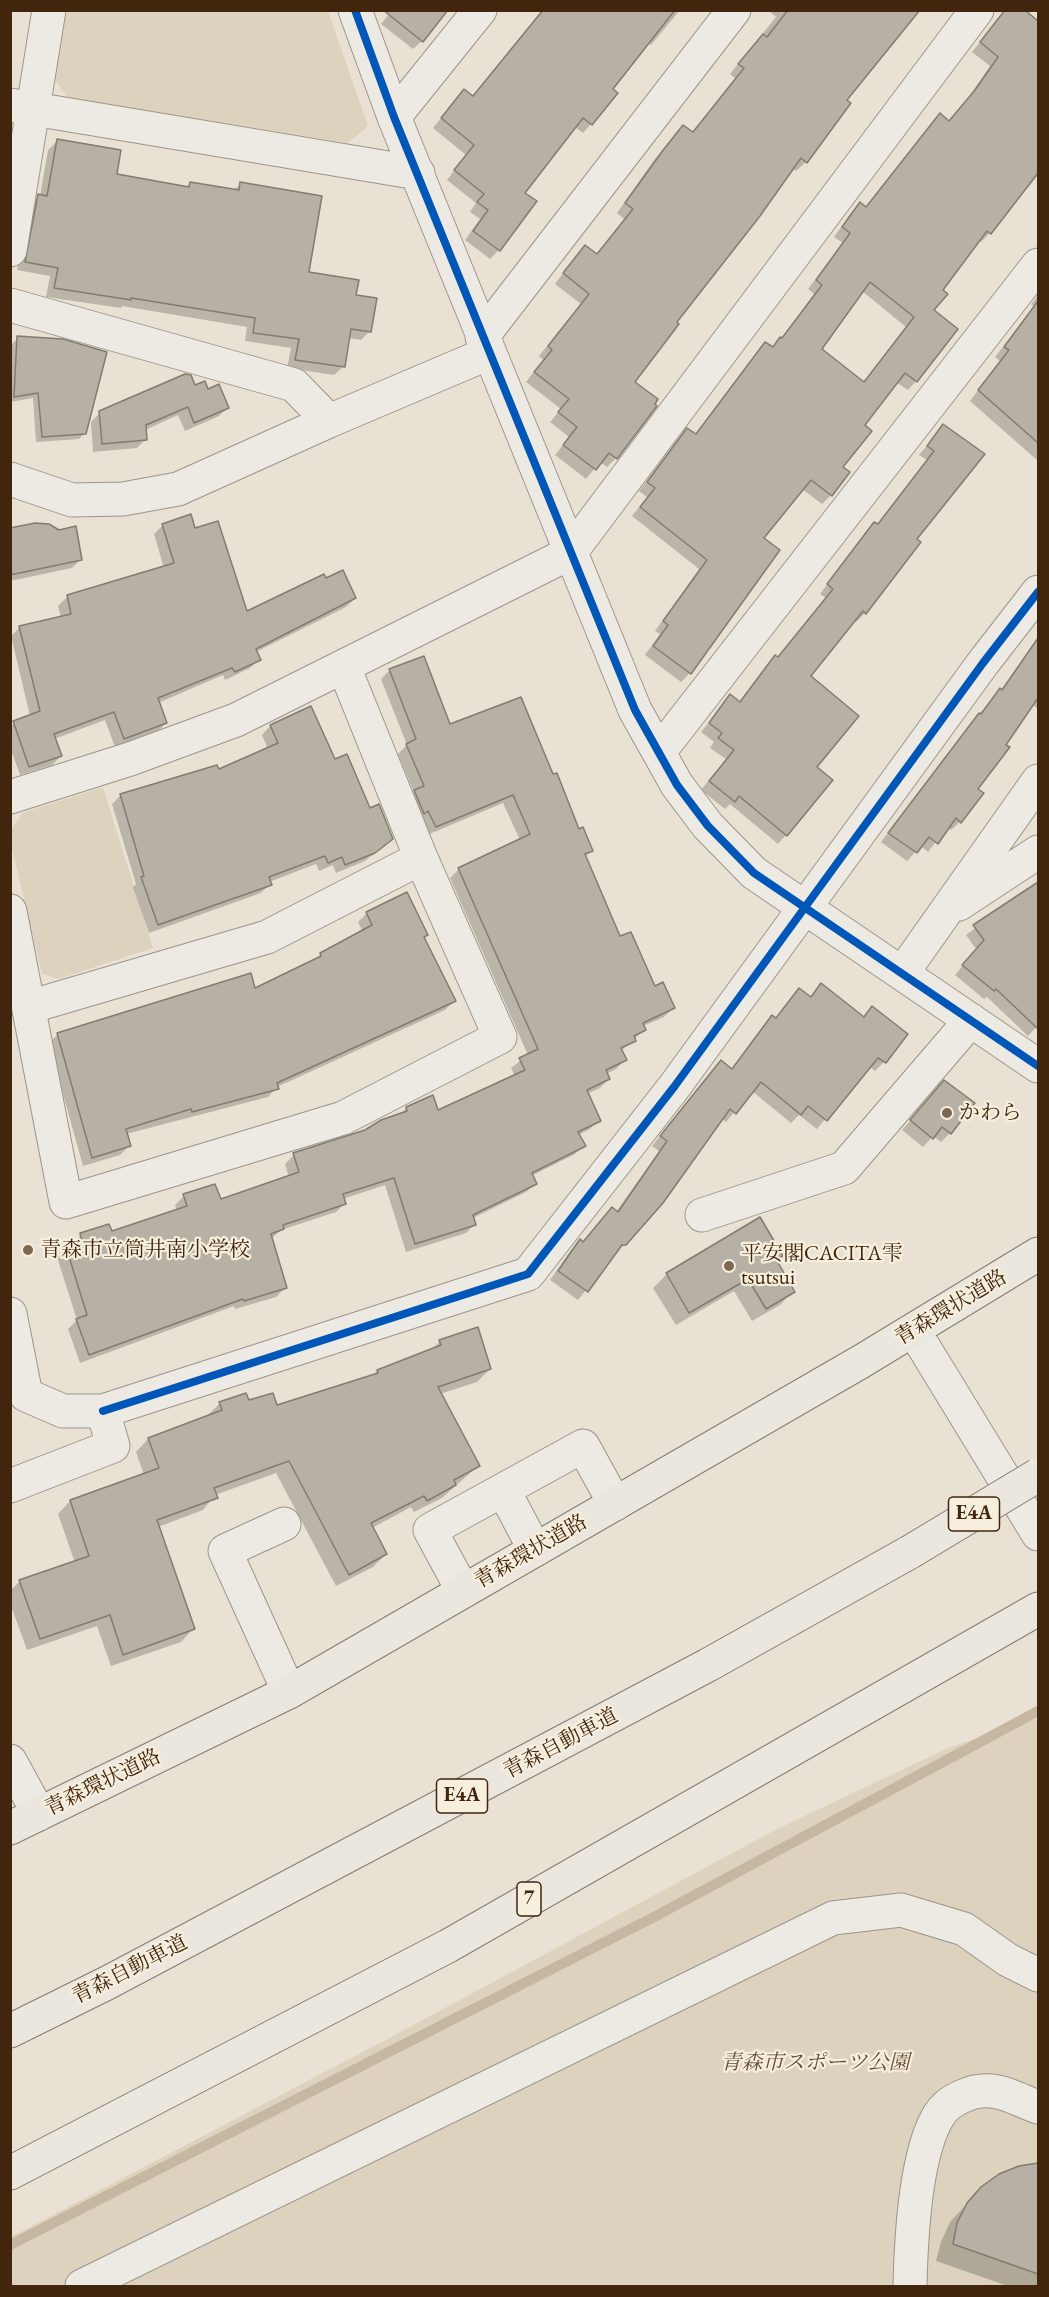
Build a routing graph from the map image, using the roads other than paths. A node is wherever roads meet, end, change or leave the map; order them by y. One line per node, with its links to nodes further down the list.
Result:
1 (49, 10): 6 (street)
2 (355, 10): 7 (street)
3 (480, 10): 7 (street)
4 (734, 10): 12 (street)
5 (977, 10): 15 (street)
6 (22, 107): 8 (street); 9 (street)
7 (394, 117): 8 (street)
8 (418, 173): 12 (street)
9 (10, 250)
10 (1038, 265): 18 (street)
11 (10, 305): 13 (street)
12 (485, 345): 13 (street); 15 (street)
13 (329, 421): 14 (street)
14 (10, 479)
15 (570, 553): 17 (street); 18 (street)
16 (1038, 592): 23 (street)
17 (344, 667): 20 (street); 22 (street)
18 (659, 752): 23 (street)
19 (1038, 781): 25 (street)
20 (10, 797)
21 (1038, 852): 25 (street)
22 (421, 858): 27 (street); 27 (street)
23 (804, 907): 26 (street); 34 (street)
24 (10, 911): 27 (street)
25 (945, 913): 26 (street)
26 (903, 972): 28 (street)
27 (29, 1007)
28 (971, 1020): 29 (street); 30 (street)
29 (1038, 1066)
30 (702, 1215)
31 (1038, 1254): 33 (highway, 青森環状道路)
32 (10, 1314): 34 (street)
33 (914, 1331): 38 (highway, 青森環状道路); 40 (street)
34 (103, 1411): 36 (street)
35 (1038, 1475): 49 (highway, 青森自動車道 / E4A, bridge)
36 (10, 1486)
37 (504, 1491): 38 (street); 41 (street); 42 (street)
38 (615, 1504): 41 (highway, 青森環状道路)
39 (284, 1524): 44 (street)
40 (1038, 1534)
41 (535, 1550): 42 (highway, 青森環状道路)
42 (463, 1592): 44 (highway, 青森環状道路)
43 (1038, 1609): 51 (highway, 7)
44 (289, 1692): 46 (highway, 青森環状道路)
45 (10, 1761): 46 (street)
46 (39, 1814): 47 (highway, 青森環状道路)
47 (10, 1828)
48 (1038, 1975): 52 (street)
49 (10, 2031)
50 (1038, 2107): 53 (street)
51 (10, 2173)
52 (82, 2286)
53 (910, 2286)

